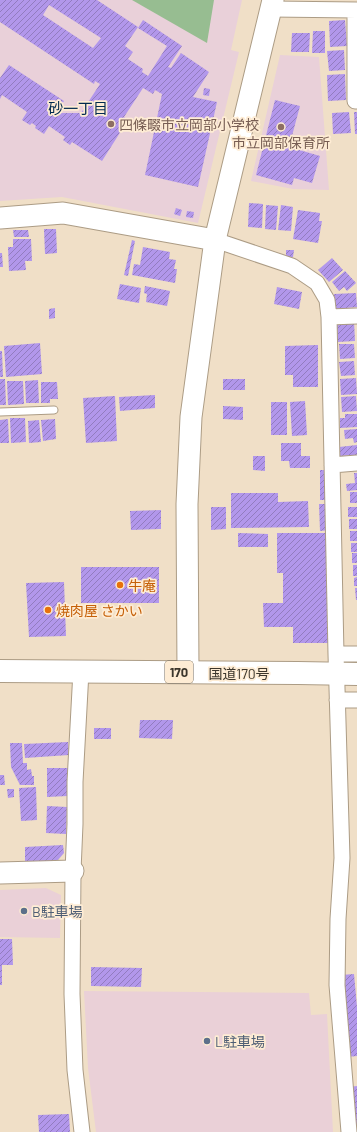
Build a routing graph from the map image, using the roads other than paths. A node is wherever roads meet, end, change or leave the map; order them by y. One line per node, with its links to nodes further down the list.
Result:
1 (272, 4): 2 (street); 5 (street)
2 (356, 10): 3 (street)
3 (357, 101)
4 (0, 218): 5 (street)
5 (215, 240): 7 (street); 16 (street)
6 (357, 316): 7 (street)
7 (329, 317): 11 (street)
8 (54, 410): 9 (lane)
9 (0, 412)
10 (357, 463): 11 (street)
11 (332, 465): 13 (street)
12 (357, 654): 13 (street)
13 (343, 667): 16 (highway, 国道170号 / 170); 17 (street)
14 (0, 671): 15 (highway, 国道170号 / 170)
15 (81, 671): 16 (highway, 国道170号 / 170); 19 (street)
16 (188, 672)
17 (337, 700): 18 (street); 22 (street)
18 (357, 700)
19 (73, 871): 20 (street); 21 (street)
20 (0, 873)
21 (82, 1132)
22 (349, 1132)

